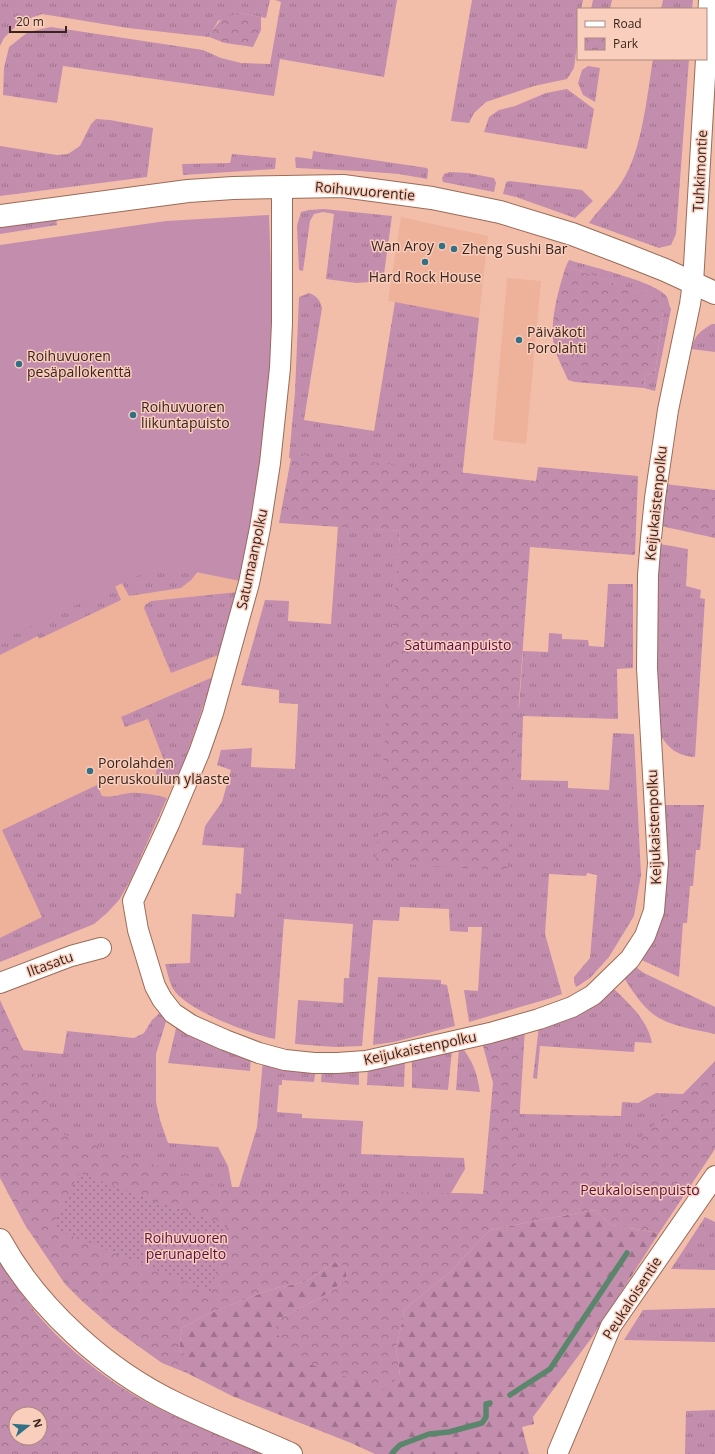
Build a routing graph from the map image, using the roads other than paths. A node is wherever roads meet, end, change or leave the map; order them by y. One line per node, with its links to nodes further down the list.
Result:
1 (709, 0): 2 (street, Tuhkimontie)
2 (707, 39)
3 (706, 60): 6 (street, Tuhkimontie)
4 (282, 187): 5 (main road, Roihuvuorentie); 6 (main road, Roihuvuorentie); 8 (street, Satumaanpolku)
5 (0, 216)
6 (693, 283): 7 (main road, Roihuvuorentie); 8 (street, Keijukaistenpolku)
7 (715, 293)
8 (134, 913)
9 (101, 948): 10 (street, Iltasatu)
10 (0, 983)
11 (715, 1176): 13 (street, Peukaloisentie)
12 (0, 1240): 14 (main road)
13 (558, 1452)
14 (291, 1454)

